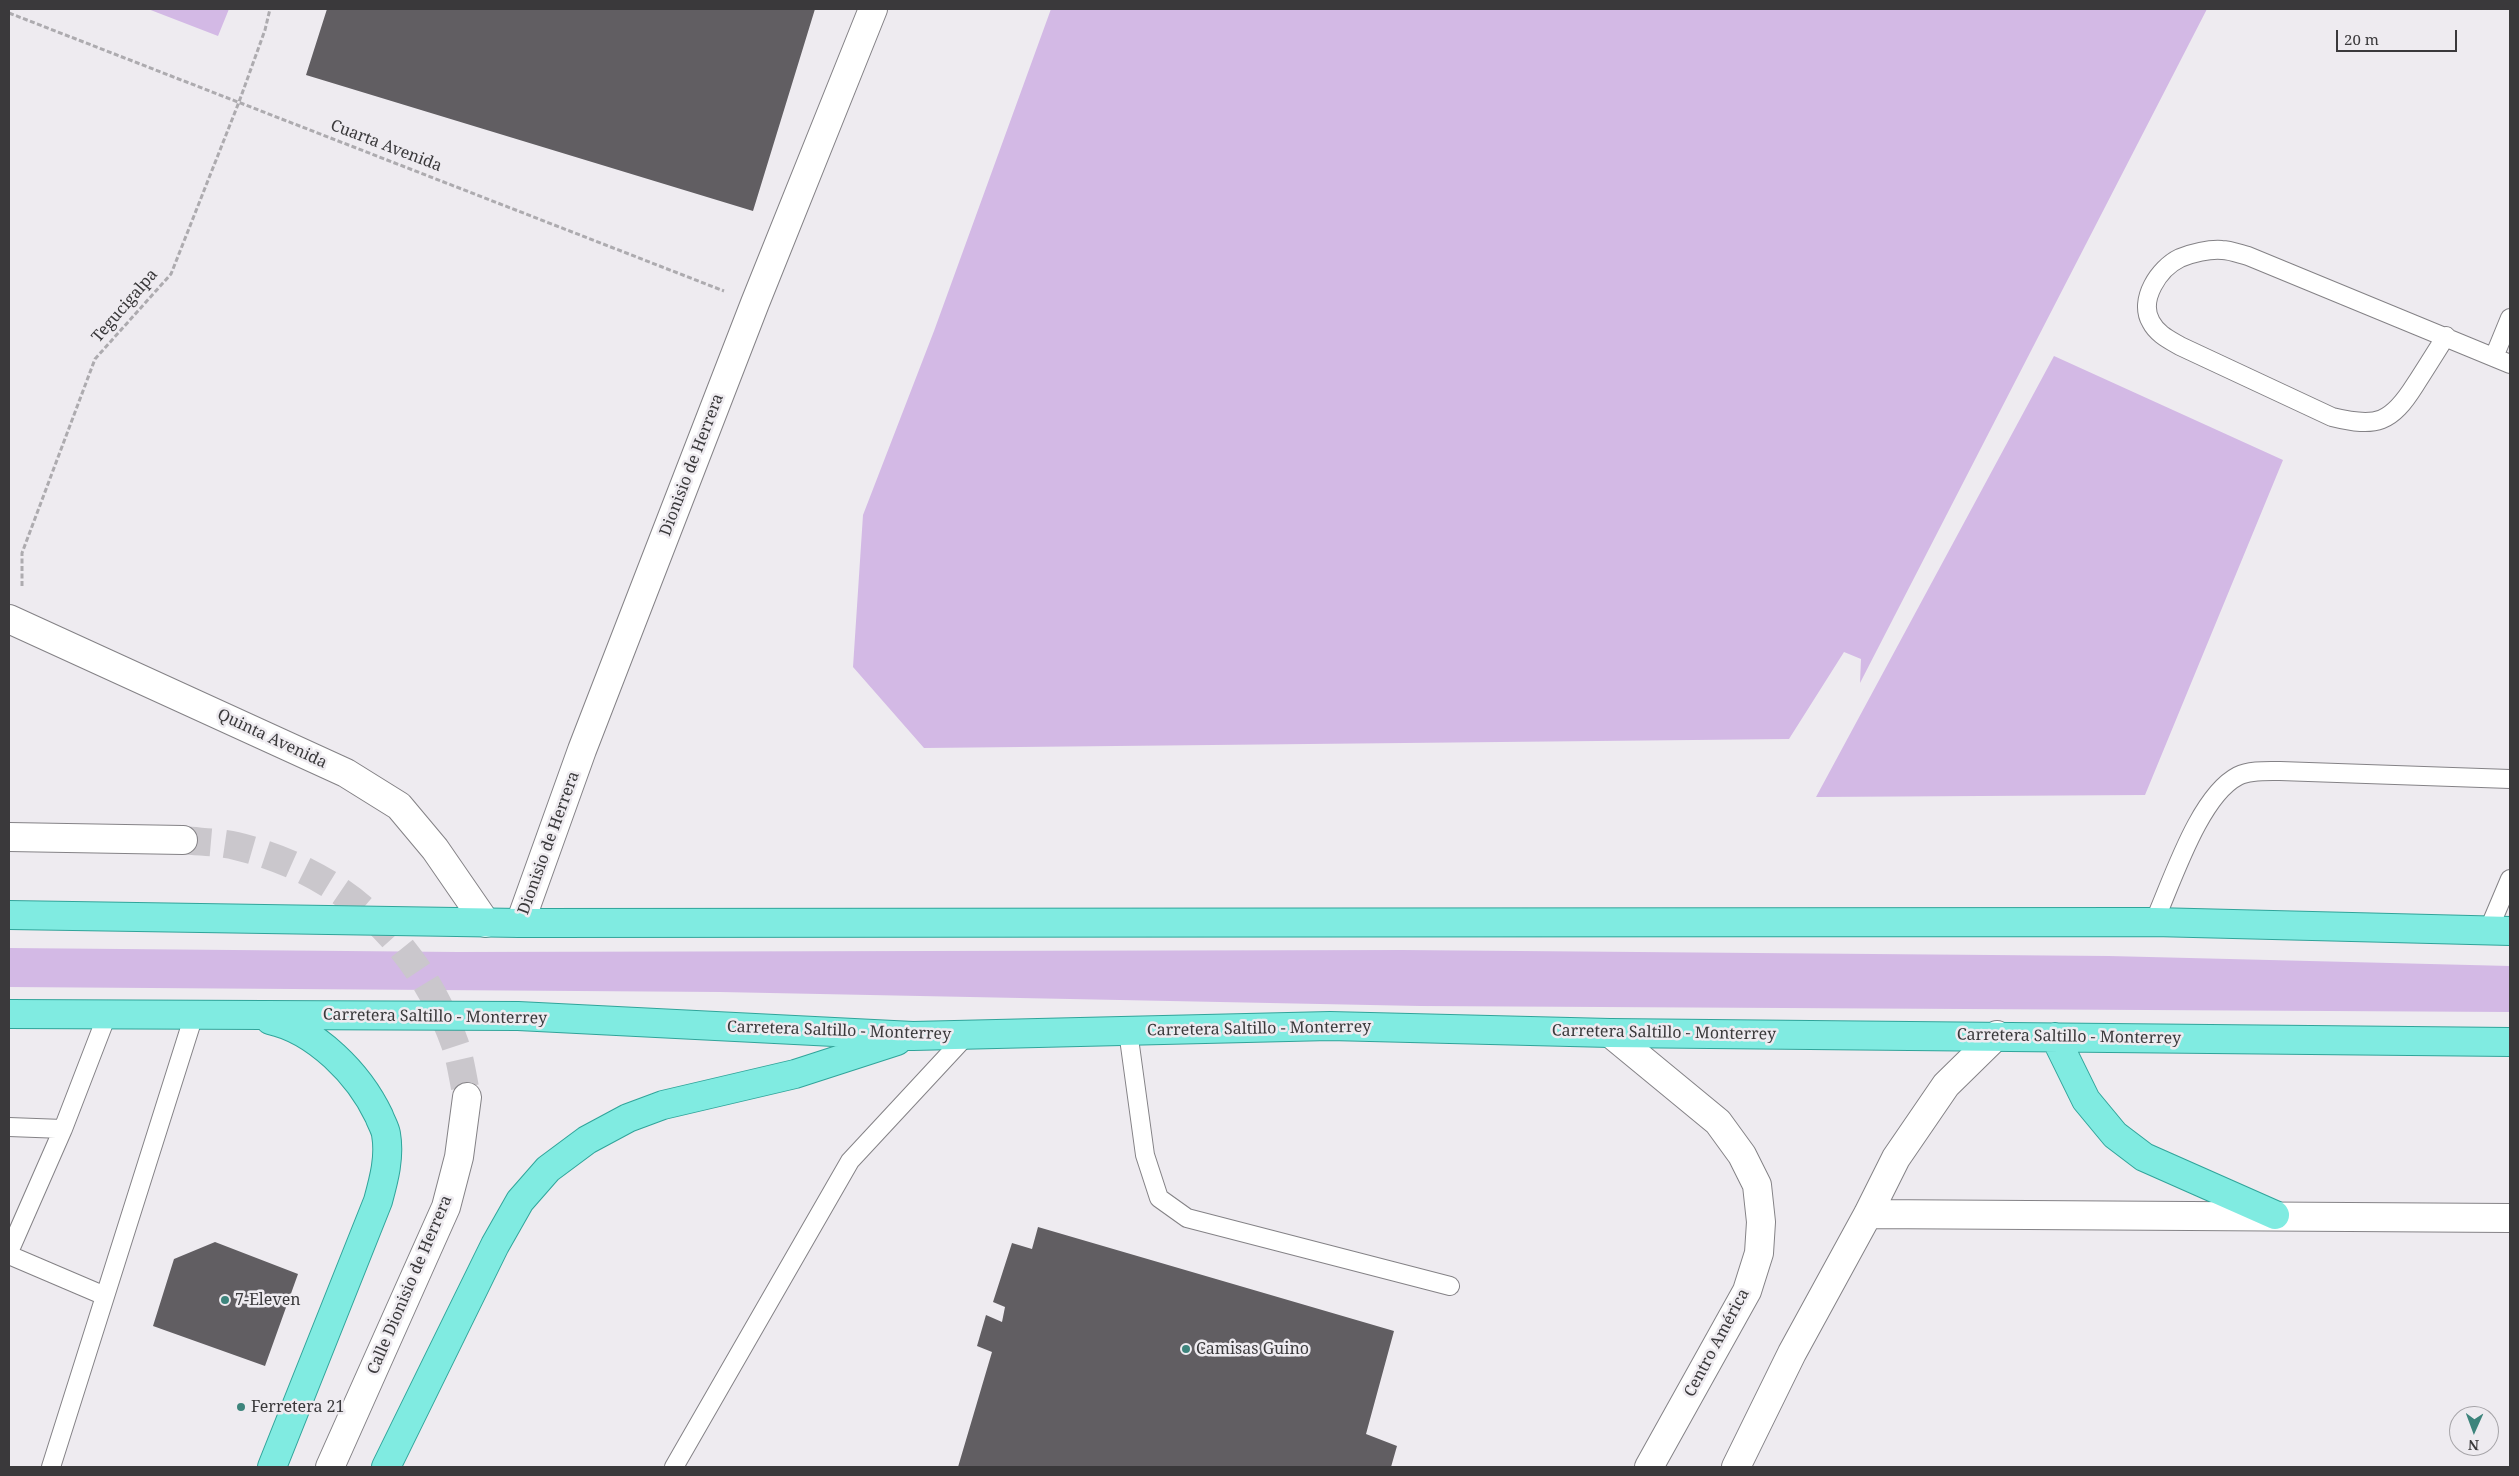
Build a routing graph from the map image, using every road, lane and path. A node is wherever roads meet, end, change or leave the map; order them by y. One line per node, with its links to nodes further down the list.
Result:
1 (270, 9): 4 (path, Tegucigalpa)
2 (873, 9): 5 (street, Dionisio de Herrera)
3 (9, 13): 4 (path, Cuarta Avenida)
4 (239, 102): 5 (path, Cuarta Avenida); 9 (path, Tegucigalpa)
5 (755, 303): 17 (street, Dionisio de Herrera)
6 (2510, 318): 8 (lane)
7 (2446, 336): 7 (lane); 8 (lane)
8 (2502, 360)
9 (15, 621): 16 (street, Quinta Avenida)
10 (2510, 778): 15 (lane)
11 (9, 837): 12 (street)
12 (183, 840)
13 (2510, 879): 18 (lane)
14 (9, 915): 16 (main road)
15 (2154, 922): 17 (main road); 18 (main road)
16 (486, 923): 17 (main road)
17 (520, 924)
18 (2499, 931)
19 (9, 1014): 20 (main road, Carretera Saltillo - Monterrey)
20 (107, 1015): 21 (main road, Carretera Saltillo - Monterrey); 32 (lane)
21 (194, 1015): 22 (main road, Carretera Saltillo - Monterrey); 38 (lane)
22 (249, 1015): 27 (main road, Carretera Saltillo - Monterrey); 40 (main road)
23 (1128, 1031): 24 (main road, Carretera Saltillo - Monterrey); 25 (main road, Carretera Saltillo - Monterrey); 37 (lane)
24 (1610, 1033): 26 (main road, Carretera Saltillo - Monterrey); 44 (street, Centro América)
25 (967, 1035): 27 (main road, Carretera Saltillo - Monterrey); 43 (lane)
26 (1997, 1035): 28 (main road, Carretera Saltillo - Monterrey); 33 (street)
27 (913, 1036): 42 (main road)
28 (2056, 1037): 29 (main road, Carretera Saltillo - Monterrey); 34 (main road)
29 (2510, 1042)
30 (467, 1097): 41 (street, Calle Dionisio de Herrera)
31 (9, 1127): 32 (lane)
32 (63, 1130): 36 (lane)
33 (1868, 1214): 34 (street); 45 (street)
34 (2275, 1215): 35 (street)
35 (2510, 1218)
36 (9, 1253): 38 (lane)
37 (1450, 1286)
38 (105, 1296): 39 (lane)
39 (50, 1467)
40 (272, 1467)
41 (330, 1467)
42 (386, 1467)
43 (674, 1467)
44 (1649, 1467)
45 (1736, 1467)

